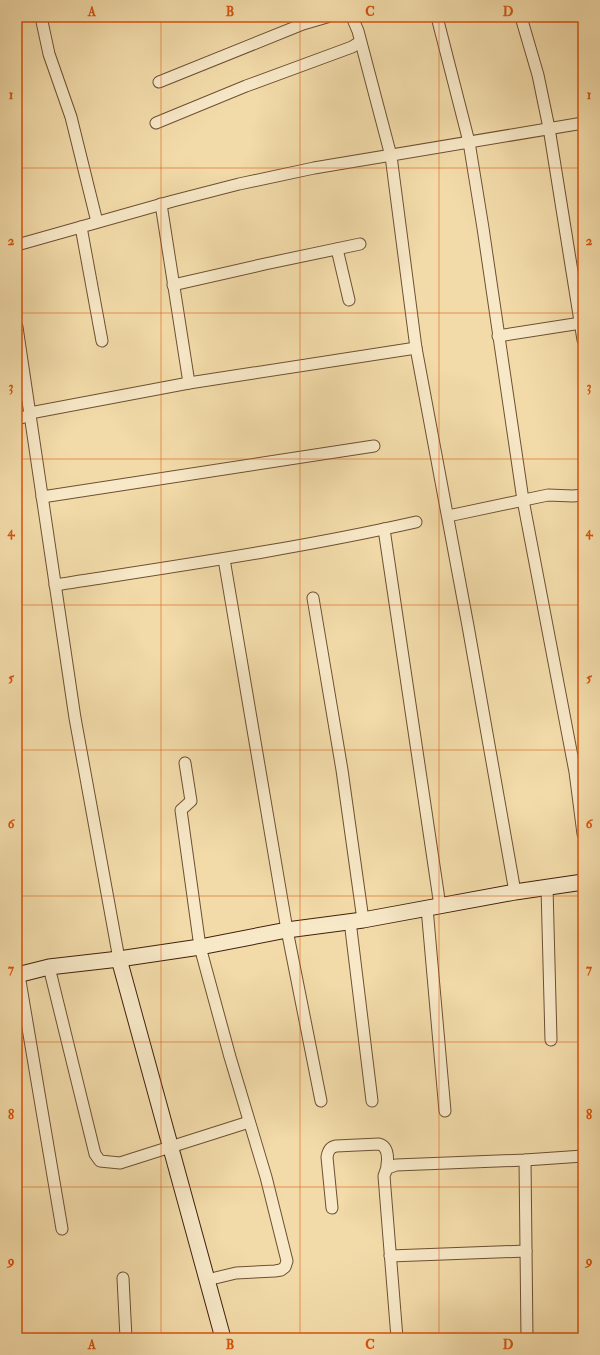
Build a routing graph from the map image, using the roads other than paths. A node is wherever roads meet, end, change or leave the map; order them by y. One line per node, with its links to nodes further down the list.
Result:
1 (41, 17): 14 (street)
2 (327, 17): 7 (street)
3 (352, 17): 6 (street)
4 (437, 17): 11 (street)
5 (521, 17): 10 (street)
6 (360, 42): 8 (street); 12 (street)
7 (159, 82)
8 (156, 123)
9 (583, 123): 10 (street)
10 (549, 128): 11 (street); 21 (street)
11 (469, 142): 12 (street); 23 (street)
12 (391, 156): 13 (street); 26 (street)
13 (161, 204): 14 (street); 19 (street)
14 (97, 222): 15 (street)
15 (81, 227): 17 (street); 25 (street)
16 (360, 244): 18 (street)
17 (17, 245)
18 (337, 249): 19 (street); 20 (street)
19 (173, 286): 27 (street)
20 (350, 300)
21 (581, 323): 23 (street); 24 (street)
22 (17, 331): 28 (street)
23 (498, 336): 33 (street)
24 (583, 340)
25 (102, 341)
26 (416, 348): 27 (street); 34 (street)
27 (189, 383): 28 (street)
28 (30, 414): 29 (street); 32 (street)
29 (17, 419)
30 (374, 446): 32 (street)
31 (583, 495): 33 (street)
32 (42, 497): 38 (street)
33 (523, 500): 34 (street); 41 (street)
34 (448, 516): 44 (street)
35 (416, 522): 36 (street)
36 (384, 529): 37 (street); 45 (street)
37 (224, 559): 38 (street); 47 (street)
38 (55, 585): 49 (street)
39 (313, 598): 46 (street)
40 (185, 763): 48 (street)
41 (583, 834)
42 (583, 882): 43 (street)
43 (546, 887): 44 (street); 52 (street)
44 (515, 892): 45 (street)
45 (434, 907): 46 (street); 55 (street)
46 (356, 921): 47 (street); 54 (street)
47 (287, 930): 48 (street); 53 (street)
48 (200, 947): 49 (street); 56 (street)
49 (119, 959): 50 (street); 57 (street)
50 (49, 968): 51 (street); 57 (street)
51 (18, 975): 62 (street)
52 (551, 1040)
53 (321, 1101)
54 (372, 1101)
55 (445, 1111)
56 (250, 1122): 57 (street); 66 (street)
57 (171, 1147): 66 (street)
58 (583, 1156): 59 (street)
59 (525, 1160): 60 (street); 63 (street)
60 (388, 1168): 61 (street); 64 (street)
61 (332, 1208)
62 (62, 1229)
63 (526, 1251): 64 (street); 70 (street)
64 (390, 1256): 69 (street)
65 (123, 1278): 67 (street)
66 (207, 1280): 68 (street)
67 (126, 1338)
68 (223, 1338)
69 (397, 1338)
70 (527, 1338)

